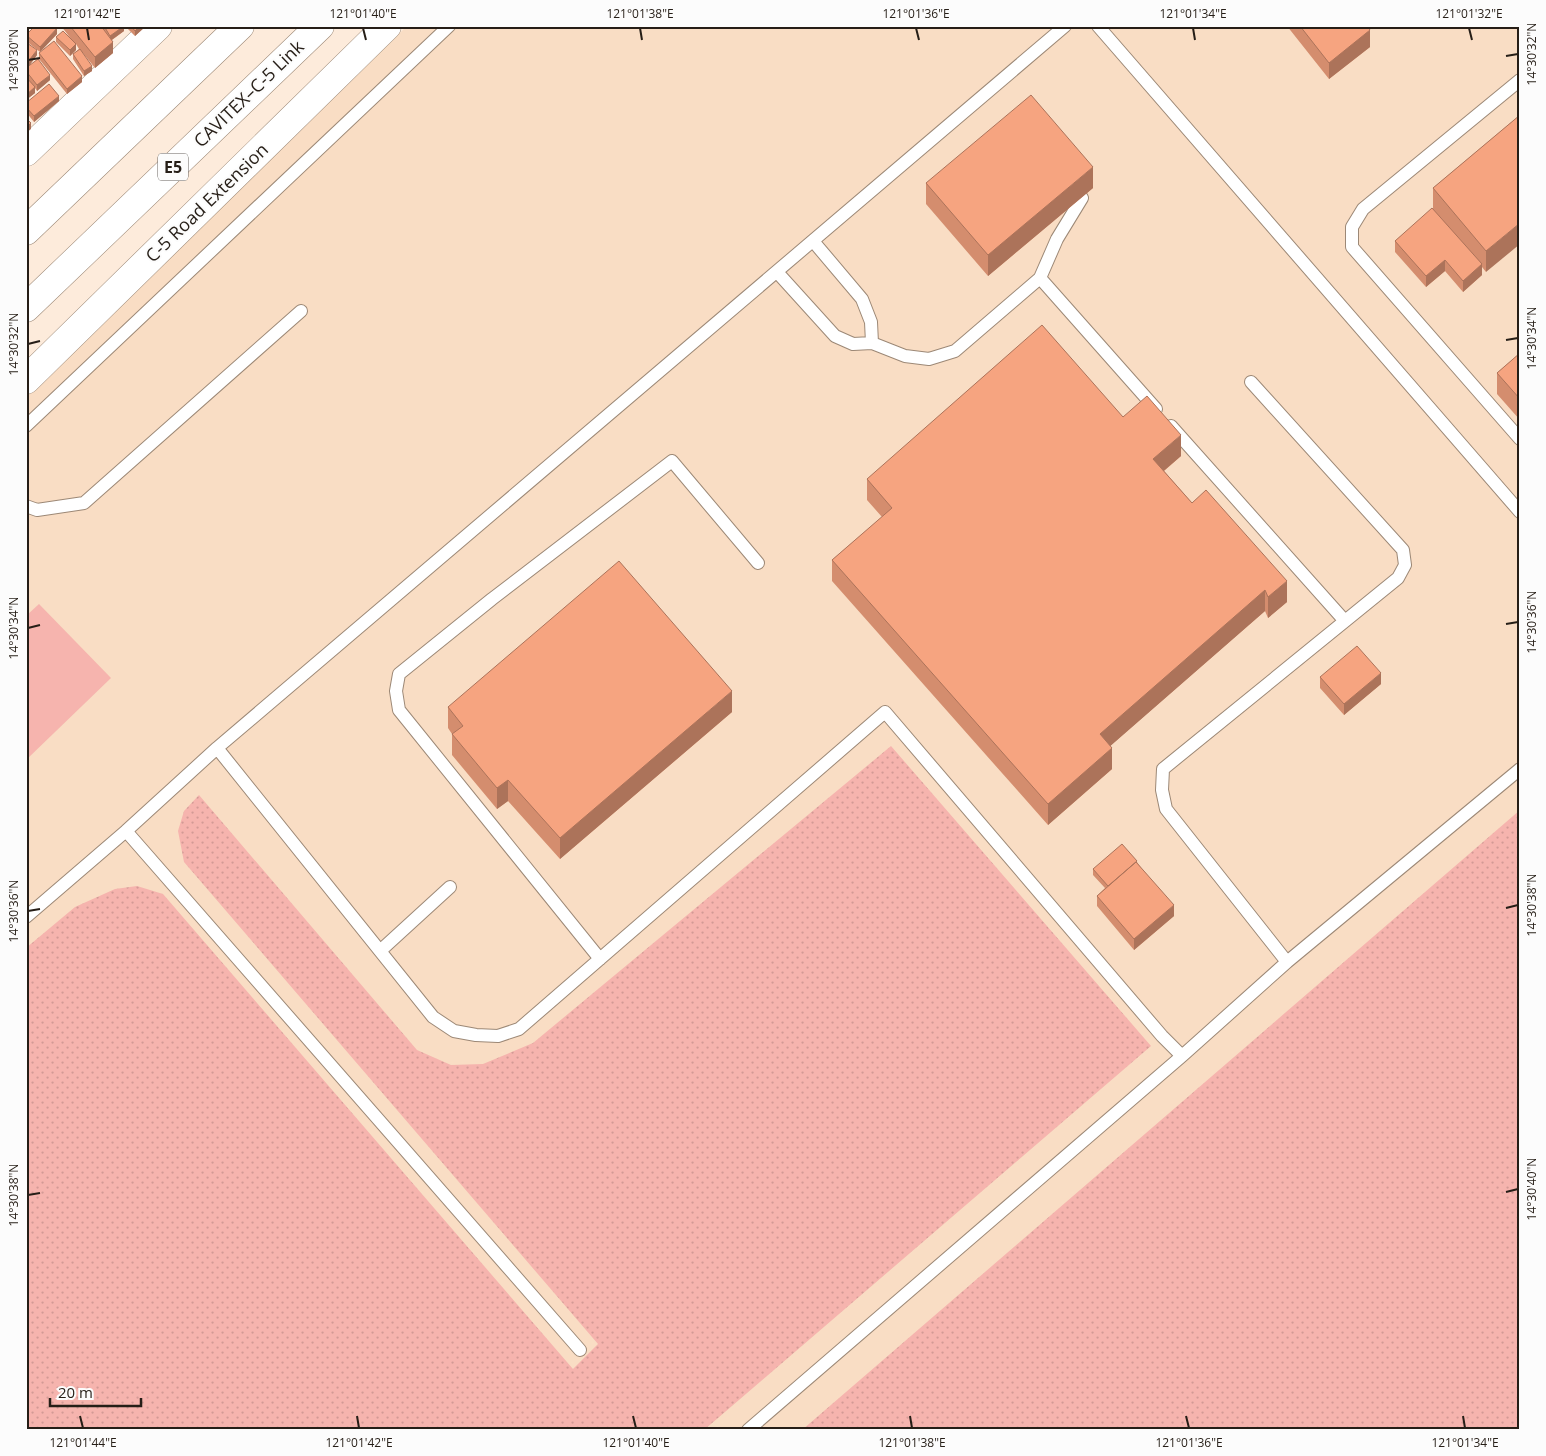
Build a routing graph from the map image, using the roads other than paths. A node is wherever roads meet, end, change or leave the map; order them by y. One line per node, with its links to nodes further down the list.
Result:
1 (158, 26): 9 (main road)
2 (240, 26): 11 (main road)
3 (320, 26): 15 (main road, CAVITEX–C-5 Link / E5)
4 (387, 26): 18 (main road, C-5 Road Extension)
5 (449, 26): 20 (lane)
6 (1065, 26): 12 (lane)
7 (1098, 26): 23 (lane)
8 (1520, 80): 21 (lane)
9 (26, 152)
10 (1082, 198): 14 (lane)
11 (26, 232)
12 (813, 241): 13 (lane); 17 (lane)
13 (777, 272): 17 (lane); 26 (lane)
14 (1040, 278): 17 (lane); 25 (lane)
15 (26, 308)
16 (301, 311): 22 (lane)
17 (872, 343)
18 (26, 380)
19 (1251, 382): 25 (lane)
20 (26, 426)
21 (1520, 439)
22 (26, 506)
23 (1520, 512)
24 (758, 563): 32 (lane)
25 (1344, 620): 33 (lane)
26 (216, 748): 28 (lane); 31 (lane)
27 (1520, 769): 33 (lane)
28 (126, 832): 30 (lane); 35 (lane)
29 (450, 886): 31 (lane)
30 (26, 917)
31 (380, 951): 32 (lane)
32 (600, 959): 34 (lane)
33 (1287, 962): 34 (lane)
34 (1182, 1056): 36 (lane)
35 (580, 1350)
36 (748, 1430)

